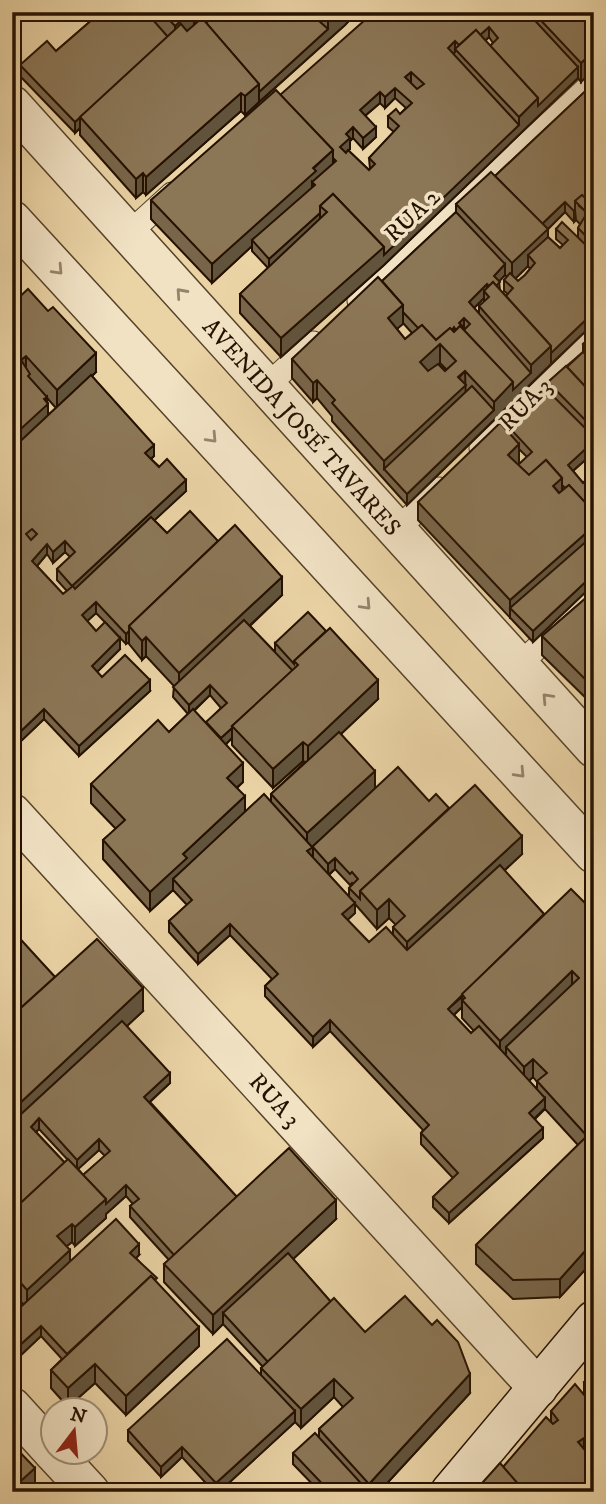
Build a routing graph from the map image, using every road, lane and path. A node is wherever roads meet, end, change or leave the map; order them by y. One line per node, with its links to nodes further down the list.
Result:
1 (594, 82): 7 (lane, RUA 2)
2 (12, 105): 5 (street, AVENIDA JOSÉ TAVARES)
3 (190, 178): 5 (lane)
4 (12, 220): 13 (street, one-way to 13)
5 (128, 234): 7 (street, AVENIDA JOSÉ TAVARES, one-way to 5)
6 (594, 337): 8 (lane, RUA 3)
7 (267, 387): 8 (street, AVENIDA JOSÉ TAVARES)
8 (396, 531): 10 (street, AVENIDA JOSÉ TAVARES)
9 (594, 594): 10 (lane)
10 (518, 666): 11 (street, AVENIDA JOSÉ TAVARES, one-way to 10)
11 (594, 748)
12 (12, 813): 15 (street, RUA 3)
13 (594, 854)
14 (594, 1320): 15 (street)
15 (538, 1388): 20 (street)
16 (12, 1407): 17 (street)
17 (38, 1435)
18 (67, 1466): 19 (street)
19 (90, 1492)
20 (450, 1492)

